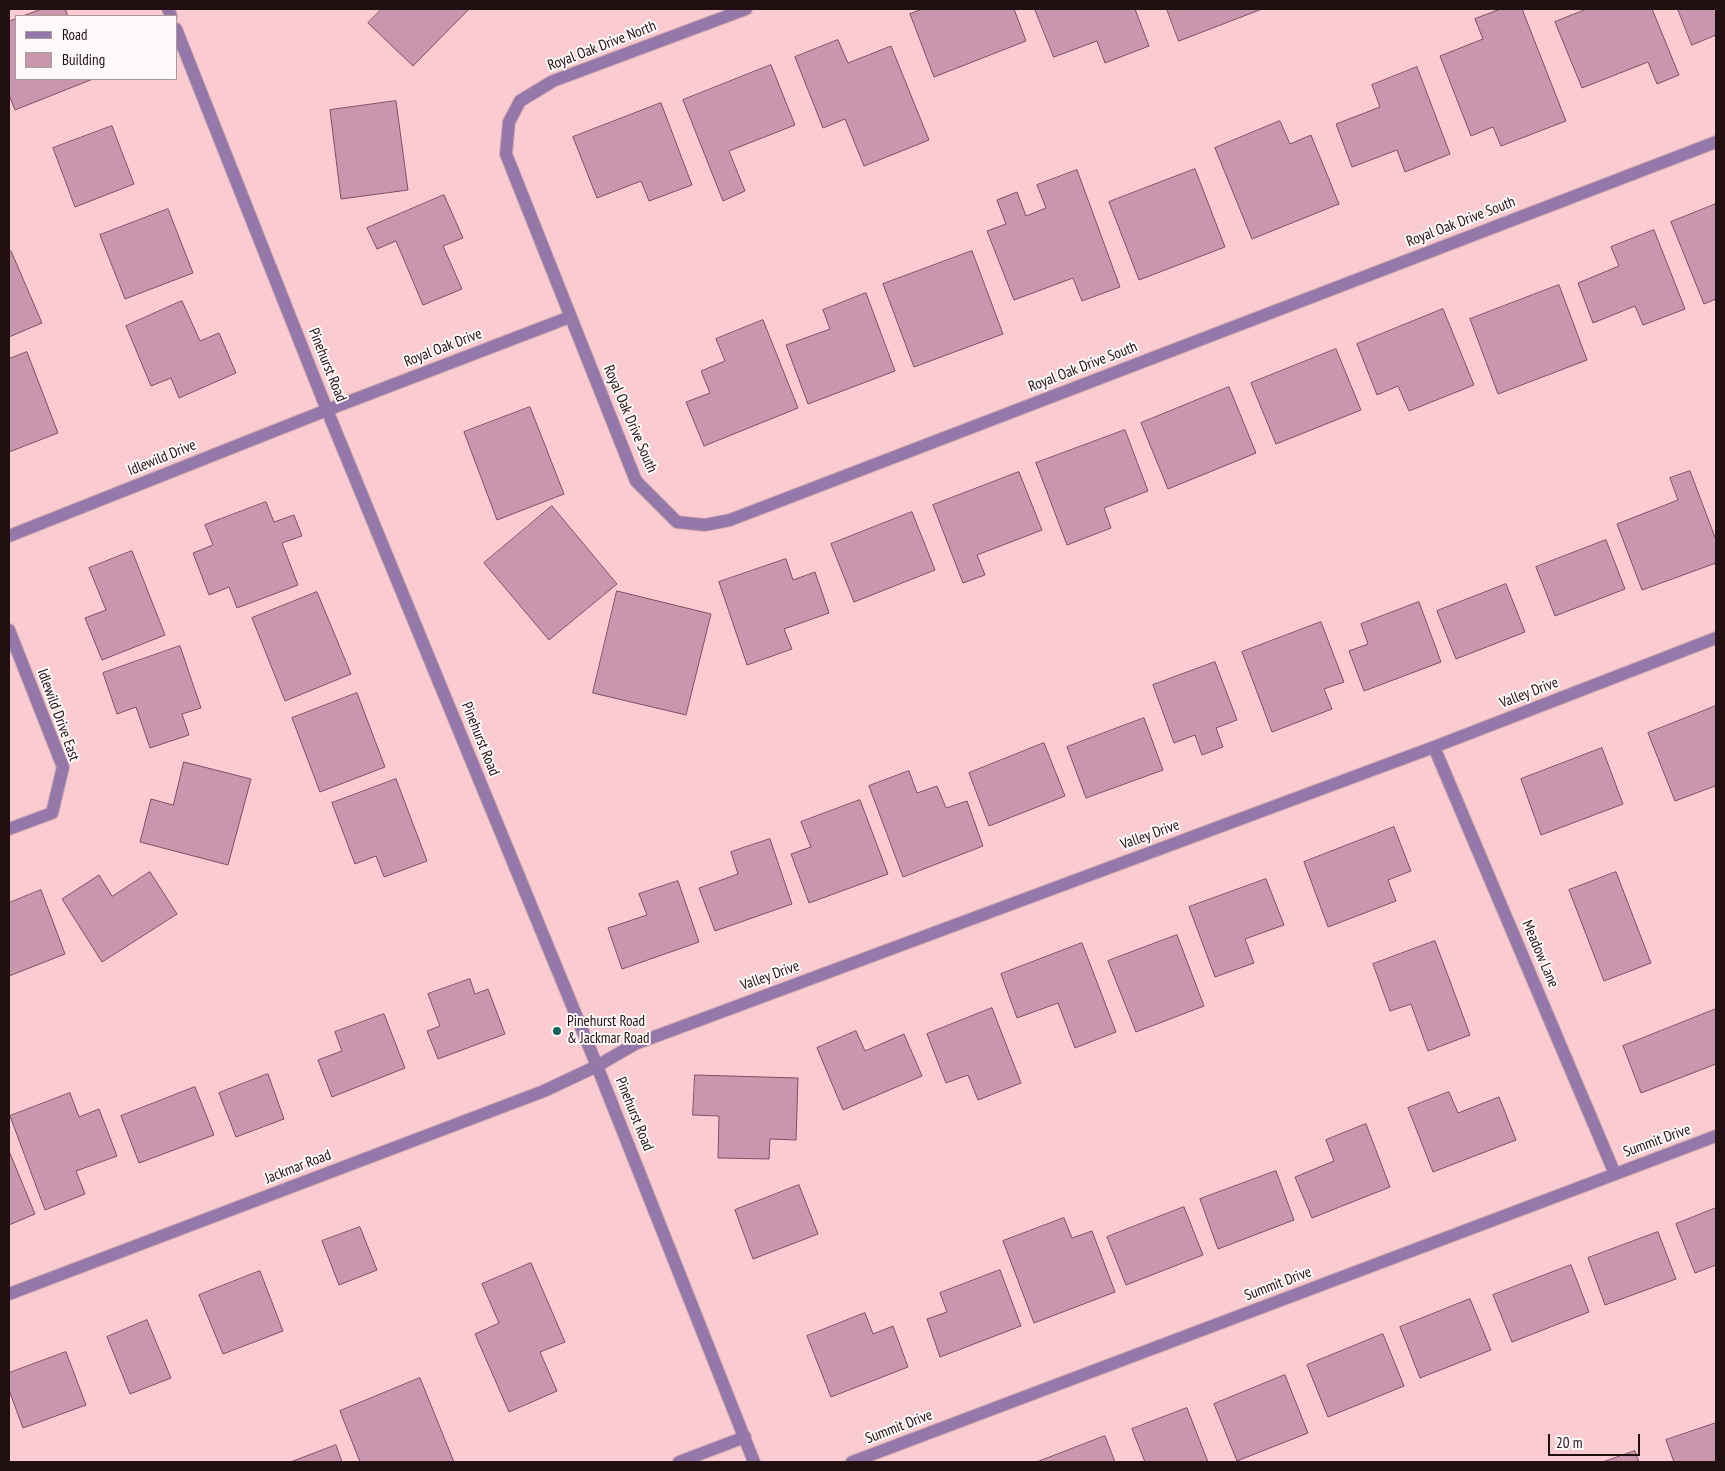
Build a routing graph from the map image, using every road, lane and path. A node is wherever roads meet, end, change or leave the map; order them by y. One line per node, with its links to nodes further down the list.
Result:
1 (746, 9): 4 (street, Royal Oak Drive North)
2 (178, 34): 5 (street, Pinehurst Road)
3 (1716, 142): 4 (street, Royal Oak Drive South)
4 (570, 317): 5 (street, Royal Oak Drive)
5 (327, 410): 6 (street, Idlewild Drive); 11 (street, Pinehurst Road)
6 (9, 536)
7 (9, 630): 10 (street, Idlewild Drive East)
8 (1716, 638): 9 (street, Valley Drive)
9 (1434, 747): 11 (street, Valley Drive); 13 (street, Meadow Lane)
10 (9, 829)
11 (597, 1066): 14 (street, Jackmar Road); 15 (street, Pinehurst Road)
12 (1716, 1136): 13 (street, Summit Drive)
13 (1615, 1174): 18 (street, Summit Drive)
14 (9, 1294)
15 (745, 1437): 16 (street); 17 (street, Pinehurst Road)
16 (679, 1462)
17 (754, 1462)
18 (852, 1462)

